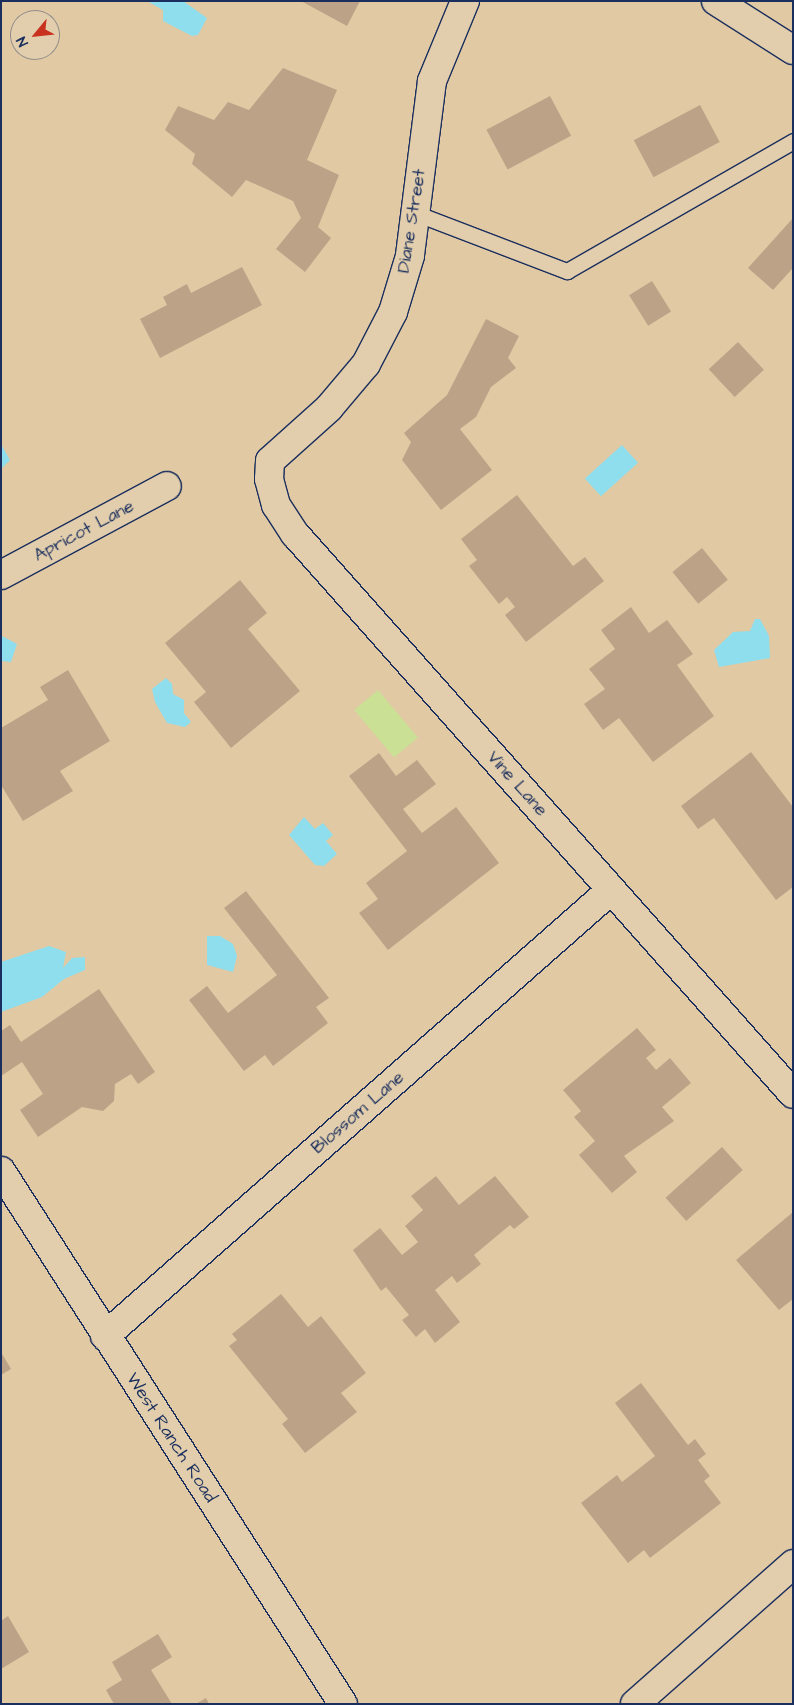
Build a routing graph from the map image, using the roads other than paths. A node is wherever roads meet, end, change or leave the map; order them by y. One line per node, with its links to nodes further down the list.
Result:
1 (466, 1): 5 (street, Diane Street)
2 (716, 1): 3 (street)
3 (793, 50)
4 (793, 141): 5 (lane)
5 (415, 213): 6 (street, Diane Street)
6 (270, 461): 9 (street, Vine Lane)
7 (166, 486): 8 (street, Apricot Lane)
8 (1, 575)
9 (611, 890): 10 (street, Vine Lane); 12 (street, Blossom Lane)
10 (793, 1094)
11 (1, 1171): 12 (street, West Ranch Road)
12 (106, 1336): 14 (street, West Ranch Road)
13 (793, 1564): 15 (street)
14 (343, 1704)
15 (635, 1704)

